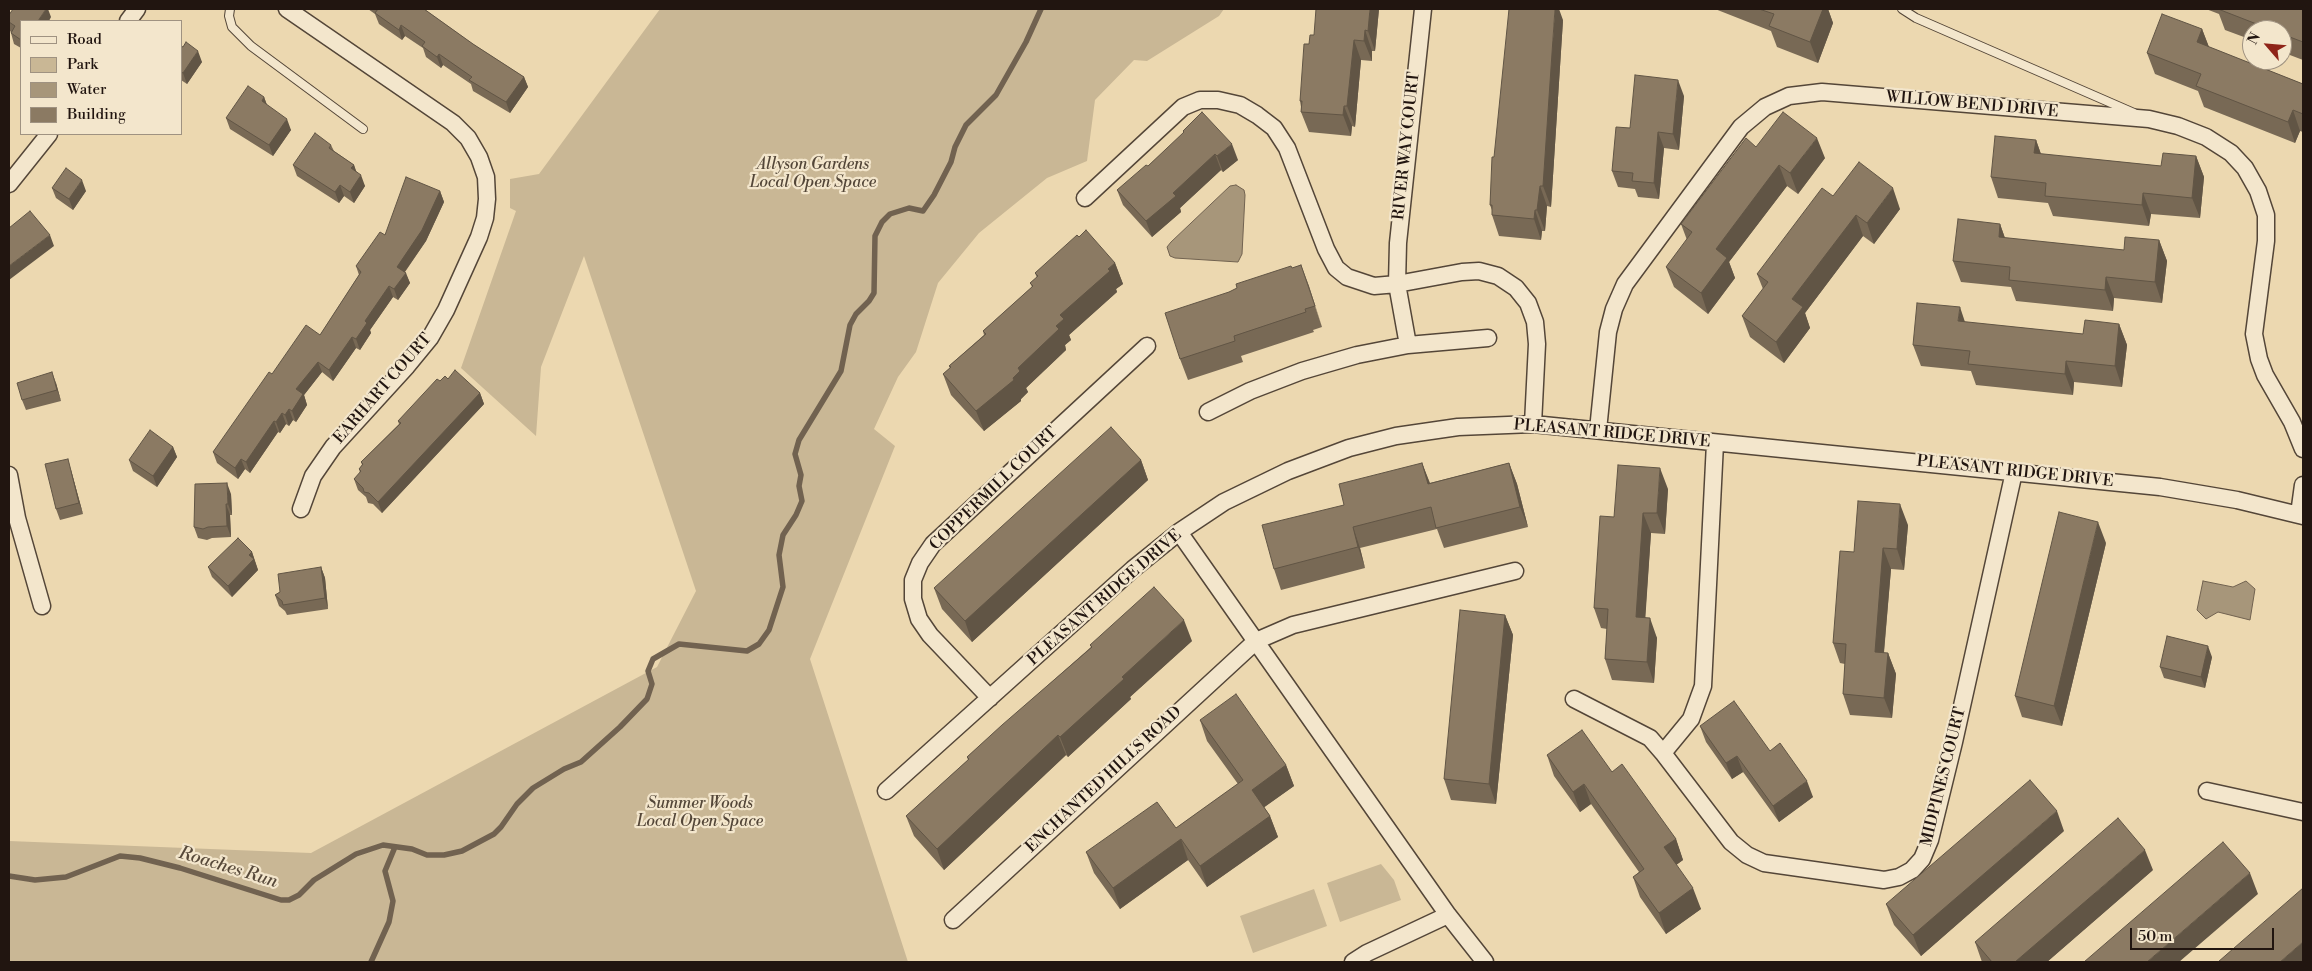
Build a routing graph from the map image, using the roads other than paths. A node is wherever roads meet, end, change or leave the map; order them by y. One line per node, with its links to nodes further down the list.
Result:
1 (137, 9): 6 (street)
2 (230, 9): 8 (lane)
3 (288, 9): 24 (street, EARHART COURT)
4 (1423, 9): 12 (street, RIVER WAY COURT)
5 (1902, 9): 7 (lane)
6 (129, 20)
7 (2149, 119): 18 (street, WILLOW BEND DRIVE); 20 (street, WILLOW BEND DRIVE)
8 (364, 129)
9 (48, 135): 10 (street)
10 (9, 184)
11 (1086, 198): 12 (street)
12 (1397, 284): 14 (street, RIVER WAY COURT); 17 (street)
13 (1488, 338): 14 (street)
14 (1408, 345): 16 (street)
15 (1147, 346): 30 (street, COPPERMILL COURT)
16 (1208, 412)
17 (1533, 424): 18 (street, PLEASANT RIDGE DRIVE); 26 (street, PLEASANT RIDGE DRIVE)
18 (1598, 430): 19 (street, PLEASANT RIDGE DRIVE)
19 (1715, 443): 21 (street, PLEASANT RIDGE DRIVE); 32 (street)
20 (2303, 448)
21 (2014, 472): 25 (street, PLEASANT RIDGE DRIVE); 32 (street, MIDPINES COURT)
22 (9, 475): 28 (street)
23 (2303, 485): 25 (street)
24 (301, 510)
25 (2301, 515)
26 (1179, 532): 29 (street); 30 (street, PLEASANT RIDGE DRIVE)
27 (1515, 571): 29 (street, ENCHANTED HILLS ROAD)
28 (42, 606)
29 (1256, 641): 36 (street); 37 (street, ENCHANTED HILLS ROAD)
30 (990, 698): 33 (street, PLEASANT RIDGE DRIVE)
31 (1574, 700): 32 (street, MIDPINES COURT)
32 (1663, 752)
33 (886, 791)
34 (2207, 791): 35 (street)
35 (2303, 812)
36 (1448, 915): 38 (street); 39 (street)
37 (953, 920)
38 (1353, 962)
39 (1485, 962)

